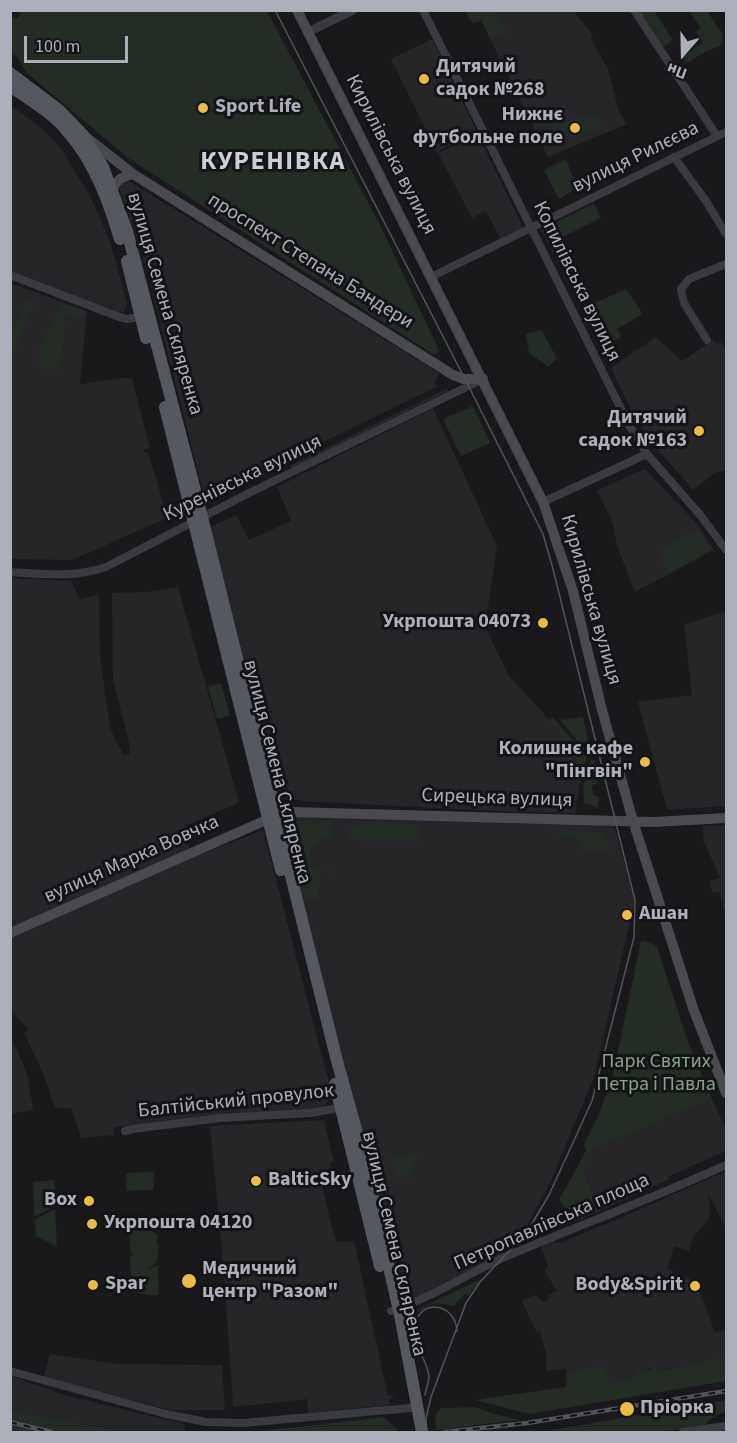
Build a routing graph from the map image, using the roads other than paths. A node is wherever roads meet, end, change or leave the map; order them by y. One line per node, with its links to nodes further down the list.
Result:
1 (297, 10): 5 (main road, Кирилівська вулиця)
2 (353, 10): 5 (street)
3 (423, 10): 16 (street, Копилівська вулиця)
4 (634, 10): 12 (street)
5 (308, 32): 20 (main road, Кирилівська вулиця)
6 (10, 73): 11 (main road, проспект Степана Бандери)
7 (10, 86): 9 (main road)
8 (10, 95): 9 (main road)
9 (55, 119): 21 (main road, вулиця Семена Скляренка)
10 (726, 132): 12 (street, вулиця Рилєєва)
11 (83, 135): 14 (main road, проспект Степана Бандери); 15 (main road, вулиця Семена Скляренка)
12 (717, 136): 13 (street, вулиця Рилєєва)
13 (674, 157): 16 (street, вулиця Рилєєва); 17 (street)
14 (133, 174): 15 (main road); 23 (main road, проспект Степана Бандери)
15 (113, 192): 21 (main road, вулиця Семена Скляренка)
16 (531, 229): 20 (street, вулиця Рилєєва); 24 (street, Копилівська вулиця)
17 (726, 234)
18 (726, 264): 22 (street)
19 (10, 275): 21 (street)
20 (431, 277): 23 (main road, Кирилівська вулиця)
21 (145, 316): 26 (main road, вулиця Семена Скляренка)
22 (707, 340)
23 (483, 379): 25 (main road, Кирилівська вулиця); 26 (street, Куренівська вулиця)
24 (647, 454): 25 (street); 27 (street, Копилівська вулиця)
25 (543, 502): 31 (main road, Кирилівська вулиця)
26 (197, 519): 28 (street, Куренівська вулиця); 29 (main road, вулиця Семена Скляренка)
27 (726, 550)
28 (10, 572)
29 (272, 818): 31 (main road, Сирецька вулиця); 32 (main road, вулиця Марка Вовчка); 34 (main road, вулиця Семена Скляренка)
30 (726, 818): 31 (main road, Сирецька вулиця)
31 (633, 821): 33 (main road, Кирилівська вулиця)
32 (10, 933)
33 (726, 1093)
34 (346, 1107): 35 (street, Балтійський провулок); 37 (main road, вулиця Семена Скляренка)
35 (125, 1131)
36 (726, 1165): 37 (street, Петропавлівська площа)
37 (395, 1310): 39 (main road, вулиця Семена Скляренка); 42 (main road, вулиця Семена Скляренка)
38 (10, 1371): 39 (street)
39 (410, 1408): 41 (main road, вулиця Семена Скляренка)
40 (726, 1426): 43 (street)
41 (414, 1432)
42 (422, 1432)
43 (682, 1432)

